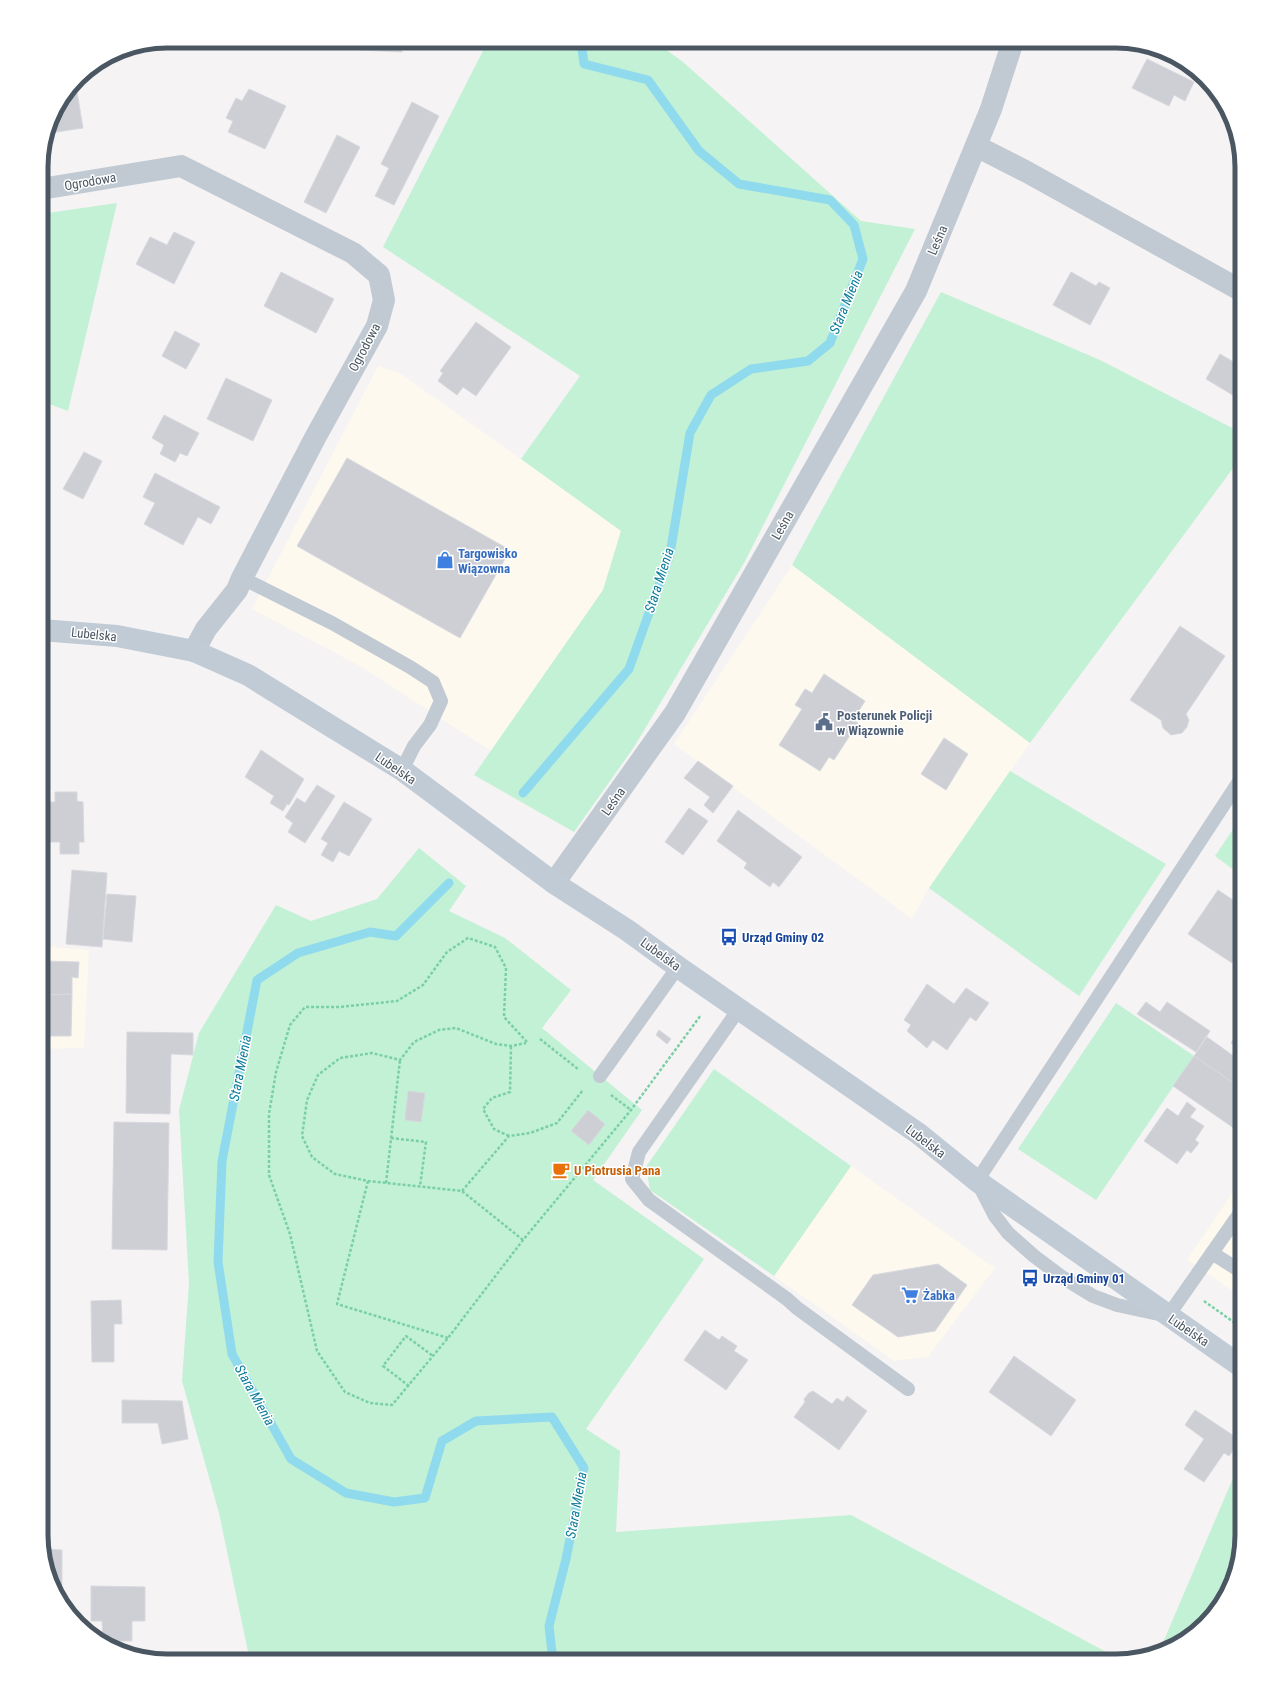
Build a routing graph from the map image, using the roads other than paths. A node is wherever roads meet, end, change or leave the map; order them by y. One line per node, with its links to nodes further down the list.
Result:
1 (1011, 48): 2 (street, Leśna)
2 (976, 146): 4 (street); 10 (street, Leśna)
3 (48, 189): 5 (street, Ogrodowa)
4 (1235, 287)
5 (242, 578): 7 (street, Ogrodowa); 8 (lane)
6 (48, 631): 7 (main road, Lubelska)
7 (194, 651): 8 (main road, Lubelska)
8 (402, 770): 10 (main road, Lubelska)
9 (1235, 788): 14 (lane)
10 (554, 883): 11 (main road, Lubelska)
11 (678, 967): 12 (main road, Lubelska); 13 (lane)
12 (739, 1009): 14 (main road, Lubelska); 20 (lane)
13 (600, 1076)
14 (977, 1181): 18 (main road, Lubelska); 18 (lane)
15 (1235, 1220): 16 (lane)
16 (1212, 1253): 17 (lane); 18 (lane)
17 (1235, 1268)
18 (1168, 1316): 19 (main road, Lubelska)
19 (1235, 1362)
20 (908, 1389)

